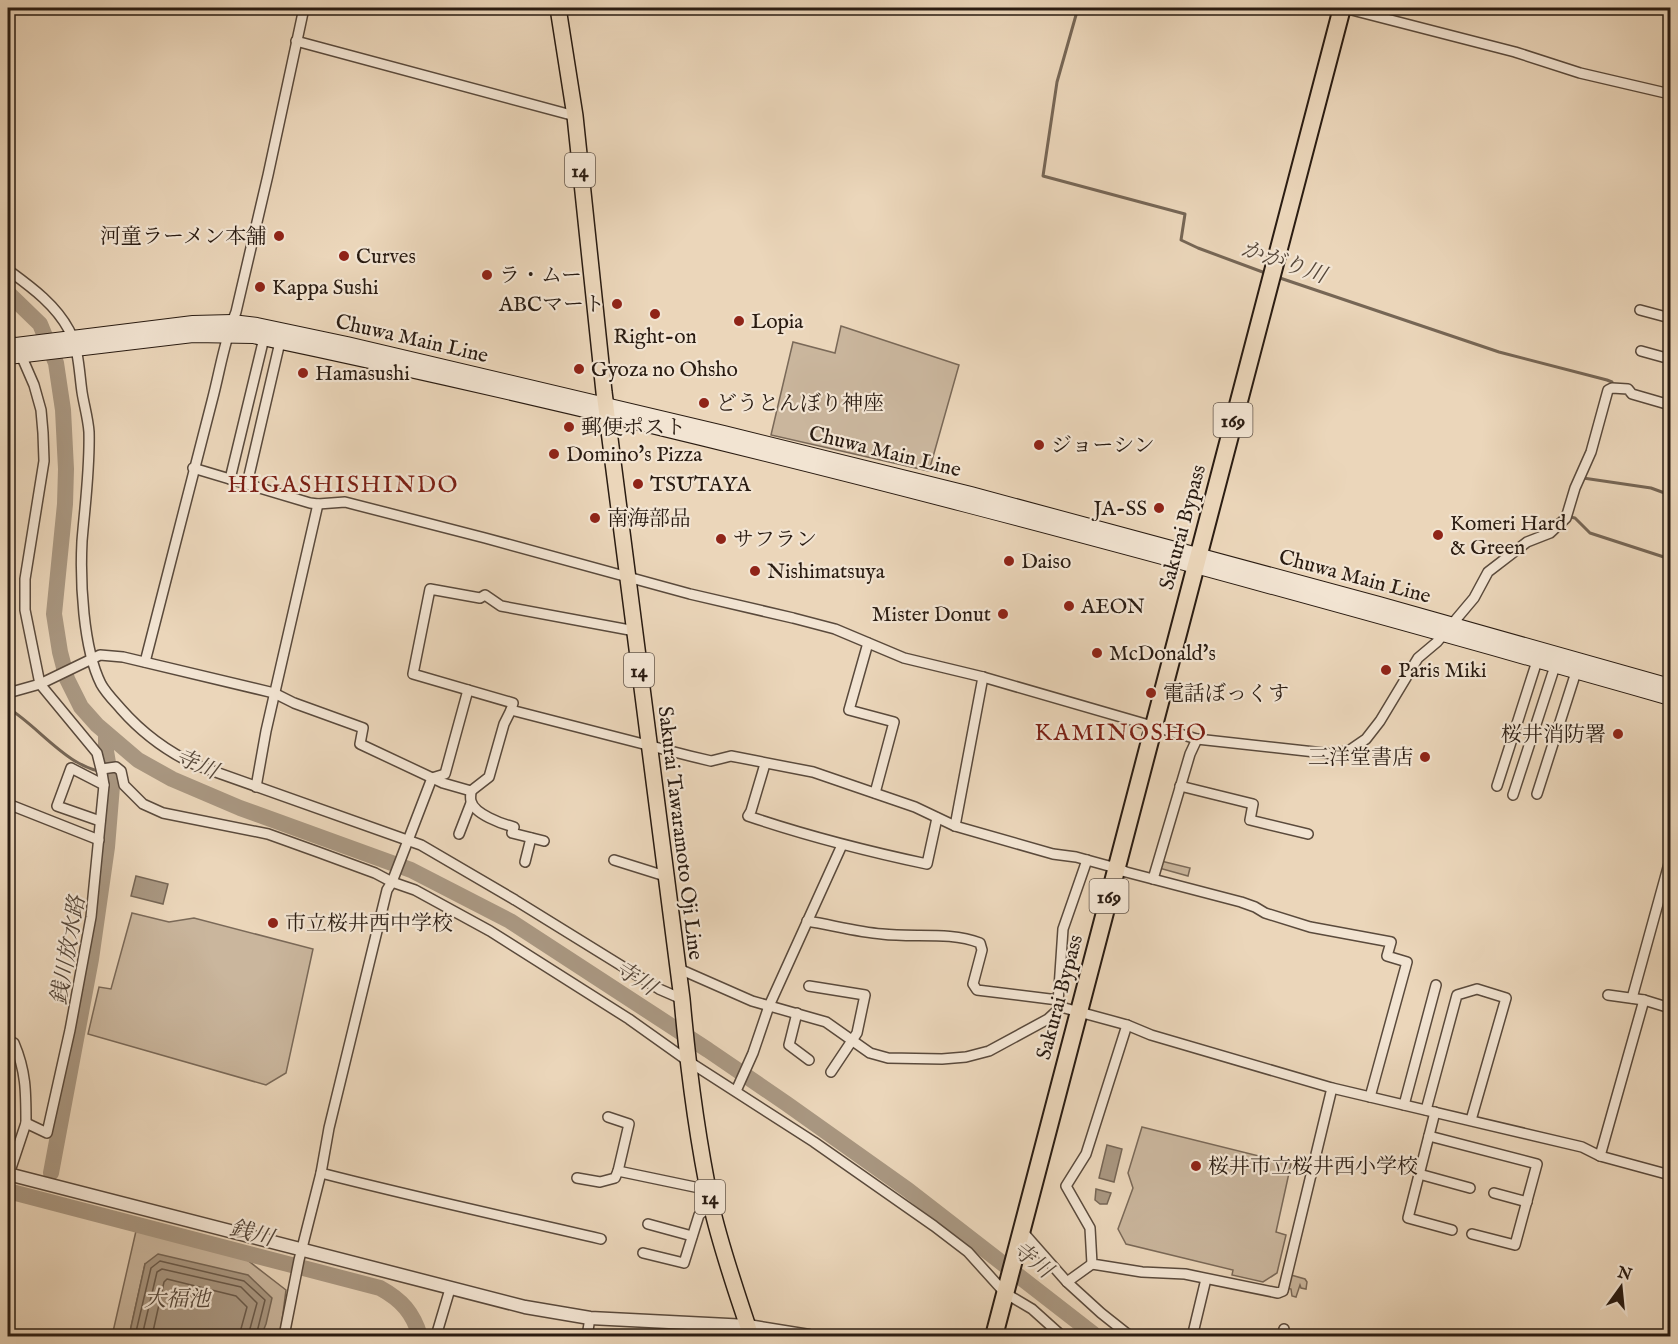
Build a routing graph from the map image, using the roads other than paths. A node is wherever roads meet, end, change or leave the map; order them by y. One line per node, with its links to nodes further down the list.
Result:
1 (10, 8): 5 (street)
2 (304, 8): 6 (street)
3 (558, 8): 8 (main road, Sakurai Tawaramoto Oji Line / 14)
4 (1343, 8): 7 (street); 25 (highway, Sakurai Bypass / 169)
5 (8, 15)
6 (296, 41): 8 (street); 12 (street)
7 (1671, 94)
8 (575, 116): 20 (main road, Sakurai Tawaramoto Oji Line / 14)
9 (8, 270): 15 (street)
10 (1640, 310): 11 (street)
11 (1671, 318)
12 (230, 328): 13 (main road, Chuwa Main Line); 15 (main road, Chuwa Main Line); 20 (main road, Chuwa Main Line); 21 (street)
13 (264, 338): 14 (main road, Chuwa Main Line); 22 (street)
14 (280, 342): 20 (main road, Chuwa Main Line); 23 (street)
15 (72, 343): 16 (main road, Chuwa Main Line); 30 (street)
16 (13, 348): 36 (street)
17 (1641, 351): 18 (street)
18 (1671, 359)
19 (1671, 405): 27 (street)
20 (607, 411): 25 (main road, Chuwa Main Line); 26 (main road, Sakurai Tawaramoto Oji Line / 14)
21 (193, 468): 22 (street); 32 (street)
22 (230, 479): 23 (street)
23 (247, 484): 24 (street)
24 (318, 504): 26 (street); 40 (street)
25 (1197, 561): 27 (main road, Chuwa Main Line); 43 (highway, Sakurai Bypass / 169)
26 (628, 578): 28 (main road, Sakurai Tawaramoto Oji Line / 14); 29 (street)
27 (1447, 630): 31 (main road, Chuwa Main Line); 37 (main road, Chuwa Main Line); 44 (street)
28 (635, 631): 38 (street); 45 (main road, Sakurai Tawaramoto Oji Line / 14)
29 (868, 643): 35 (street); 53 (street)
30 (89, 660): 32 (street); 36 (street); 51 (street)
31 (1537, 661): 33 (main road, Chuwa Main Line); 50 (street)
32 (145, 662): 40 (street)
33 (1555, 666): 34 (main road, Chuwa Main Line); 55 (street)
34 (1576, 672): 41 (main road, Chuwa Main Line); 54 (street)
35 (983, 677): 43 (street); 60 (street)
36 (42, 683): 39 (street); 47 (street)
37 (1671, 686)
38 (468, 690): 42 (street); 48 (street)
39 (8, 693)
40 (274, 693): 48 (street); 51 (street)
41 (1671, 698)
42 (511, 710): 45 (street); 52 (street)
43 (1154, 726): 44 (street); 72 (highway, Sakurai Bypass / 169)
44 (1197, 739): 49 (street)
45 (648, 745): 46 (street); 73 (main road, Sakurai Tawaramoto Oji Line / 14)
46 (765, 764): 53 (street); 67 (street)
47 (103, 777): 59 (street); 59 (street); 75 (street)
48 (432, 778): 52 (street); 66 (street)
49 (1180, 786): 62 (street); 74 (street)
50 (1497, 786)
51 (256, 787): 66 (street)
52 (471, 790): 56 (street)
53 (875, 793): 58 (street)
54 (1537, 794)
55 (1513, 795)
56 (471, 803): 61 (street); 63 (street)
57 (8, 804): 64 (street)
58 (937, 818): 60 (street); 67 (street)
59 (100, 821): 64 (street)
60 (955, 826): 69 (street)
61 (459, 834)
62 (1308, 834)
63 (531, 838): 65 (street); 71 (street)
64 (99, 840): 102 (street)
65 (544, 841)
66 (405, 844): 75 (street); 83 (street)
67 (842, 845): 76 (street)
68 (614, 860): 73 (street)
69 (1088, 860): 72 (street); 84 (street)
70 (1671, 860): 81 (street)
71 (525, 862)
72 (1116, 868): 74 (street); 87 (highway, Sakurai Bypass / 169)
73 (665, 876): 77 (main road, Sakurai Tawaramoto Oji Line / 14)
74 (1153, 879): 97 (street)
75 (392, 880): 92 (street); 106 (street)
76 (807, 921): 84 (street); 85 (street)
77 (676, 968): 83 (main road, Sakurai Tawaramoto Oji Line / 14); 85 (street)
78 (1436, 985): 98 (street)
79 (809, 986): 91 (street)
80 (1608, 995): 81 (street)
81 (1632, 998): 82 (street)
82 (1644, 1000): 86 (street); 104 (street)
83 (682, 1003): 92 (main road, Sakurai Tawaramoto Oji Line / 14)
84 (1059, 1004): 87 (street); 91 (street)
85 (769, 1006): 88 (street); 96 (street)
86 (1671, 1008)
87 (1078, 1012): 89 (street); 117 (highway, Sakurai Bypass / 169)
88 (797, 1013): 91 (street); 93 (street)
89 (1127, 1025): 95 (street); 123 (street)
90 (8, 1040): 102 (street)
91 (853, 1041): 94 (street)
92 (687, 1057): 96 (street); 113 (main road, Sakurai Tawaramoto Oji Line / 14)
93 (809, 1060)
94 (831, 1072)
95 (1332, 1088): 97 (street); 124 (street)
96 (736, 1091): 127 (street)
97 (1370, 1097): 98 (street)
98 (1404, 1105): 99 (street)
99 (1430, 1111): 101 (street); 101 (street); 103 (street)
100 (608, 1118): 105 (street)
101 (1471, 1120): 104 (street)
102 (26, 1122): 107 (street)
103 (1429, 1136): 108 (street); 114 (street)
104 (1600, 1156): 109 (street)
105 (618, 1171): 110 (street); 113 (street)
106 (321, 1173): 120 (street); 122 (street)
107 (8, 1174): 122 (street)
108 (1419, 1174): 111 (street); 116 (street)
109 (1671, 1175)
110 (577, 1178)
111 (1470, 1188)
112 (1494, 1193): 114 (street)
113 (710, 1197): 119 (street); 129 (main road, Sakurai Tawaramoto Oji Line / 14)
114 (1527, 1202): 118 (street)
115 (648, 1224): 119 (street)
116 (1452, 1230)
117 (1021, 1234): 125 (street); 127 (highway, Sakurai Bypass / 169)
118 (1472, 1234)
119 (692, 1236): 121 (street)
120 (601, 1239)
121 (643, 1253)
122 (301, 1255): 126 (street); 131 (street)
123 (1092, 1264): 124 (street); 125 (street)
124 (1206, 1279): 130 (street)
125 (1067, 1282): 137 (street)
126 (450, 1289): 128 (street); 132 (street)
127 (1006, 1291): 135 (highway, Sakurai Bypass / 169); 136 (street)
128 (590, 1318): 129 (street); 133 (street)
129 (749, 1331): 134 (street)
130 (1193, 1333)
131 (284, 1336)
132 (436, 1336)
133 (587, 1336)
134 (809, 1336)
135 (994, 1336)
136 (1062, 1336)
137 (1130, 1336)

